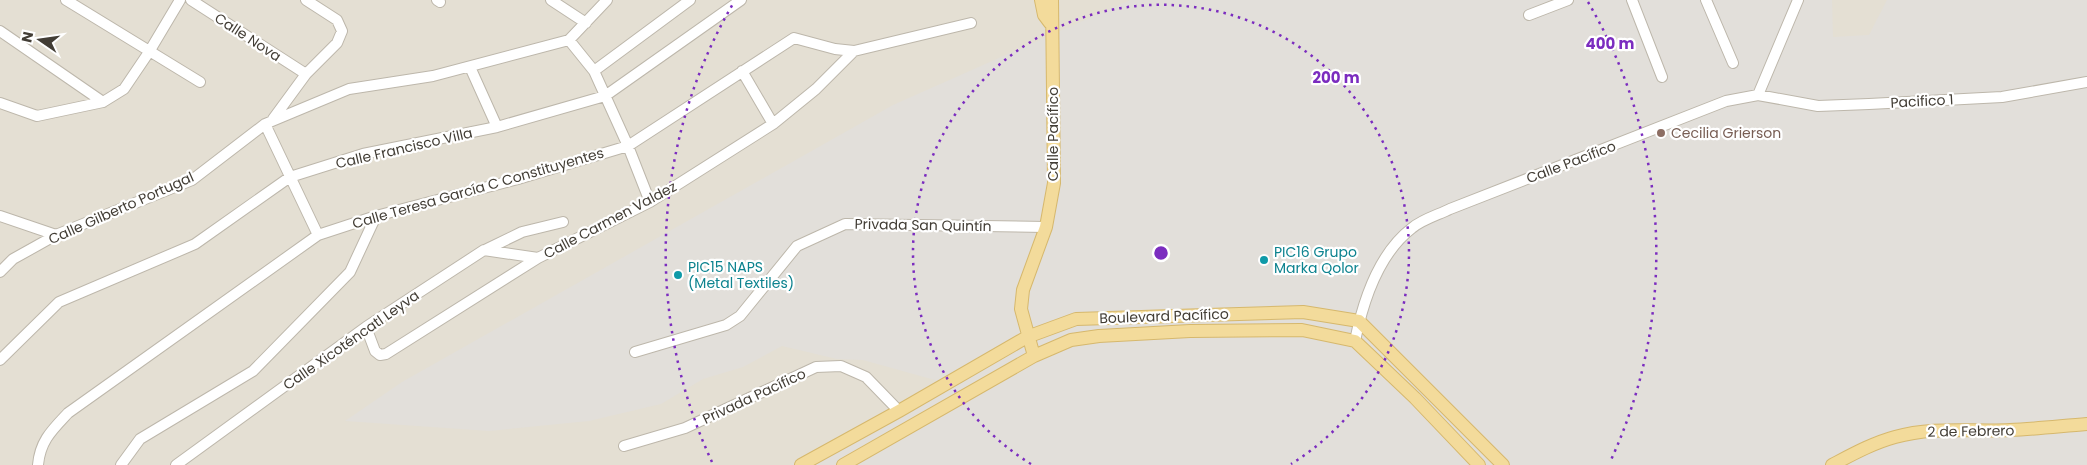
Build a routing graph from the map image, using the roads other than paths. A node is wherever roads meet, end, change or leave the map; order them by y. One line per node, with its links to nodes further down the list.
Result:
1 (66, 0): 22 (street)
2 (180, 0): 22 (street)
3 (191, 0): 27 (street, Calle Nova)
4 (306, 0): 27 (street)
5 (551, 0): 16 (street)
6 (607, 0): 16 (street)
7 (690, 0): 26 (street)
8 (741, 0): 32 (street, Calle Francisco Villa)
9 (1041, 0): 18 (main road, Calle Pacífico)
10 (1052, 0): 18 (main road, Calle Pacífico)
11 (1568, 0): 15 (street)
12 (1632, 0): 28 (street)
13 (1706, 0): 23 (street)
14 (1798, 0): 31 (street)
15 (1529, 16)
16 (586, 23): 20 (street)
17 (971, 23): 21 (street, Calle Teresa García C Constituyentes)
18 (1052, 25): 44 (main road, Calle Pacífico)
19 (0, 31): 33 (street)
20 (569, 40): 24 (street); 26 (street)
21 (854, 51): 25 (street, Calle Teresa García C Constituyentes); 36 (street, Calle Carmen Valdez)
22 (149, 52): 29 (street); 33 (street)
23 (1733, 62)
24 (470, 67): 35 (street); 37 (street)
25 (742, 70): 36 (street); 38 (street, Calle Teresa García C Constituyentes)
26 (594, 71): 32 (street)
27 (306, 74): 35 (street)
28 (1662, 77)
29 (200, 82)
30 (2087, 82): 31 (street, Pacifico 1)
31 (1758, 94): 50 (street, Calle Pacífico)
32 (605, 96): 37 (street, Calle Francisco Villa); 38 (street)
33 (103, 102): 34 (street)
34 (0, 103)
35 (269, 122): 39 (street); 46 (street, Calle Gilberto Portugal)
36 (774, 124): 40 (street, Calle Carmen Valdez)
37 (497, 127): 39 (street, Calle Francisco Villa)
38 (628, 146): 40 (street); 42 (street, Calle Teresa García C Constituyentes)
39 (290, 177): 45 (street); 56 (street, Calle Francisco Villa)
40 (650, 202): 48 (street, Calle Carmen Valdez)
41 (0, 216): 46 (street)
42 (376, 216): 45 (street, Calle Teresa García C Constituyentes); 61 (street)
43 (563, 222): 47 (street, Calle Xicoténcatl Leyva)
44 (1046, 226): 52 (main road, Calle Pacífico); 54 (street, Privada San Quintín)
45 (318, 235): 60 (street, Calle Teresa García C Constituyentes)
46 (56, 236): 49 (street, Calle Gilberto Portugal)
47 (484, 250): 48 (street); 51 (street, Calle Xicoténcatl Leyva)
48 (538, 258): 51 (street, Calle Carmen Valdez)
49 (0, 272)
50 (1359, 321): 52 (main road, Boulevard Pacífico); 53 (street, Calle Pacífico); 66 (main road)
51 (366, 327): 62 (street, Calle Xicoténcatl Leyva)
52 (1027, 337): 55 (main road, Calle Pacífico); 57 (main road, Boulevard Pacífico)
53 (1355, 341): 55 (main road, Boulevard Pacífico); 65 (main road)
54 (635, 352)
55 (1034, 356): 64 (main road, Boulevard Pacífico)
56 (0, 360)
57 (900, 411): 59 (street, Privada Pacífico); 63 (main road, Boulevard Pacífico)
58 (2087, 424): 67 (main road, 2 de Febrero)
59 (624, 446)
60 (38, 465)
61 (121, 465)
62 (176, 465)
63 (801, 465)
64 (843, 465)
65 (1479, 465)
66 (1503, 465)
67 (1832, 465)

